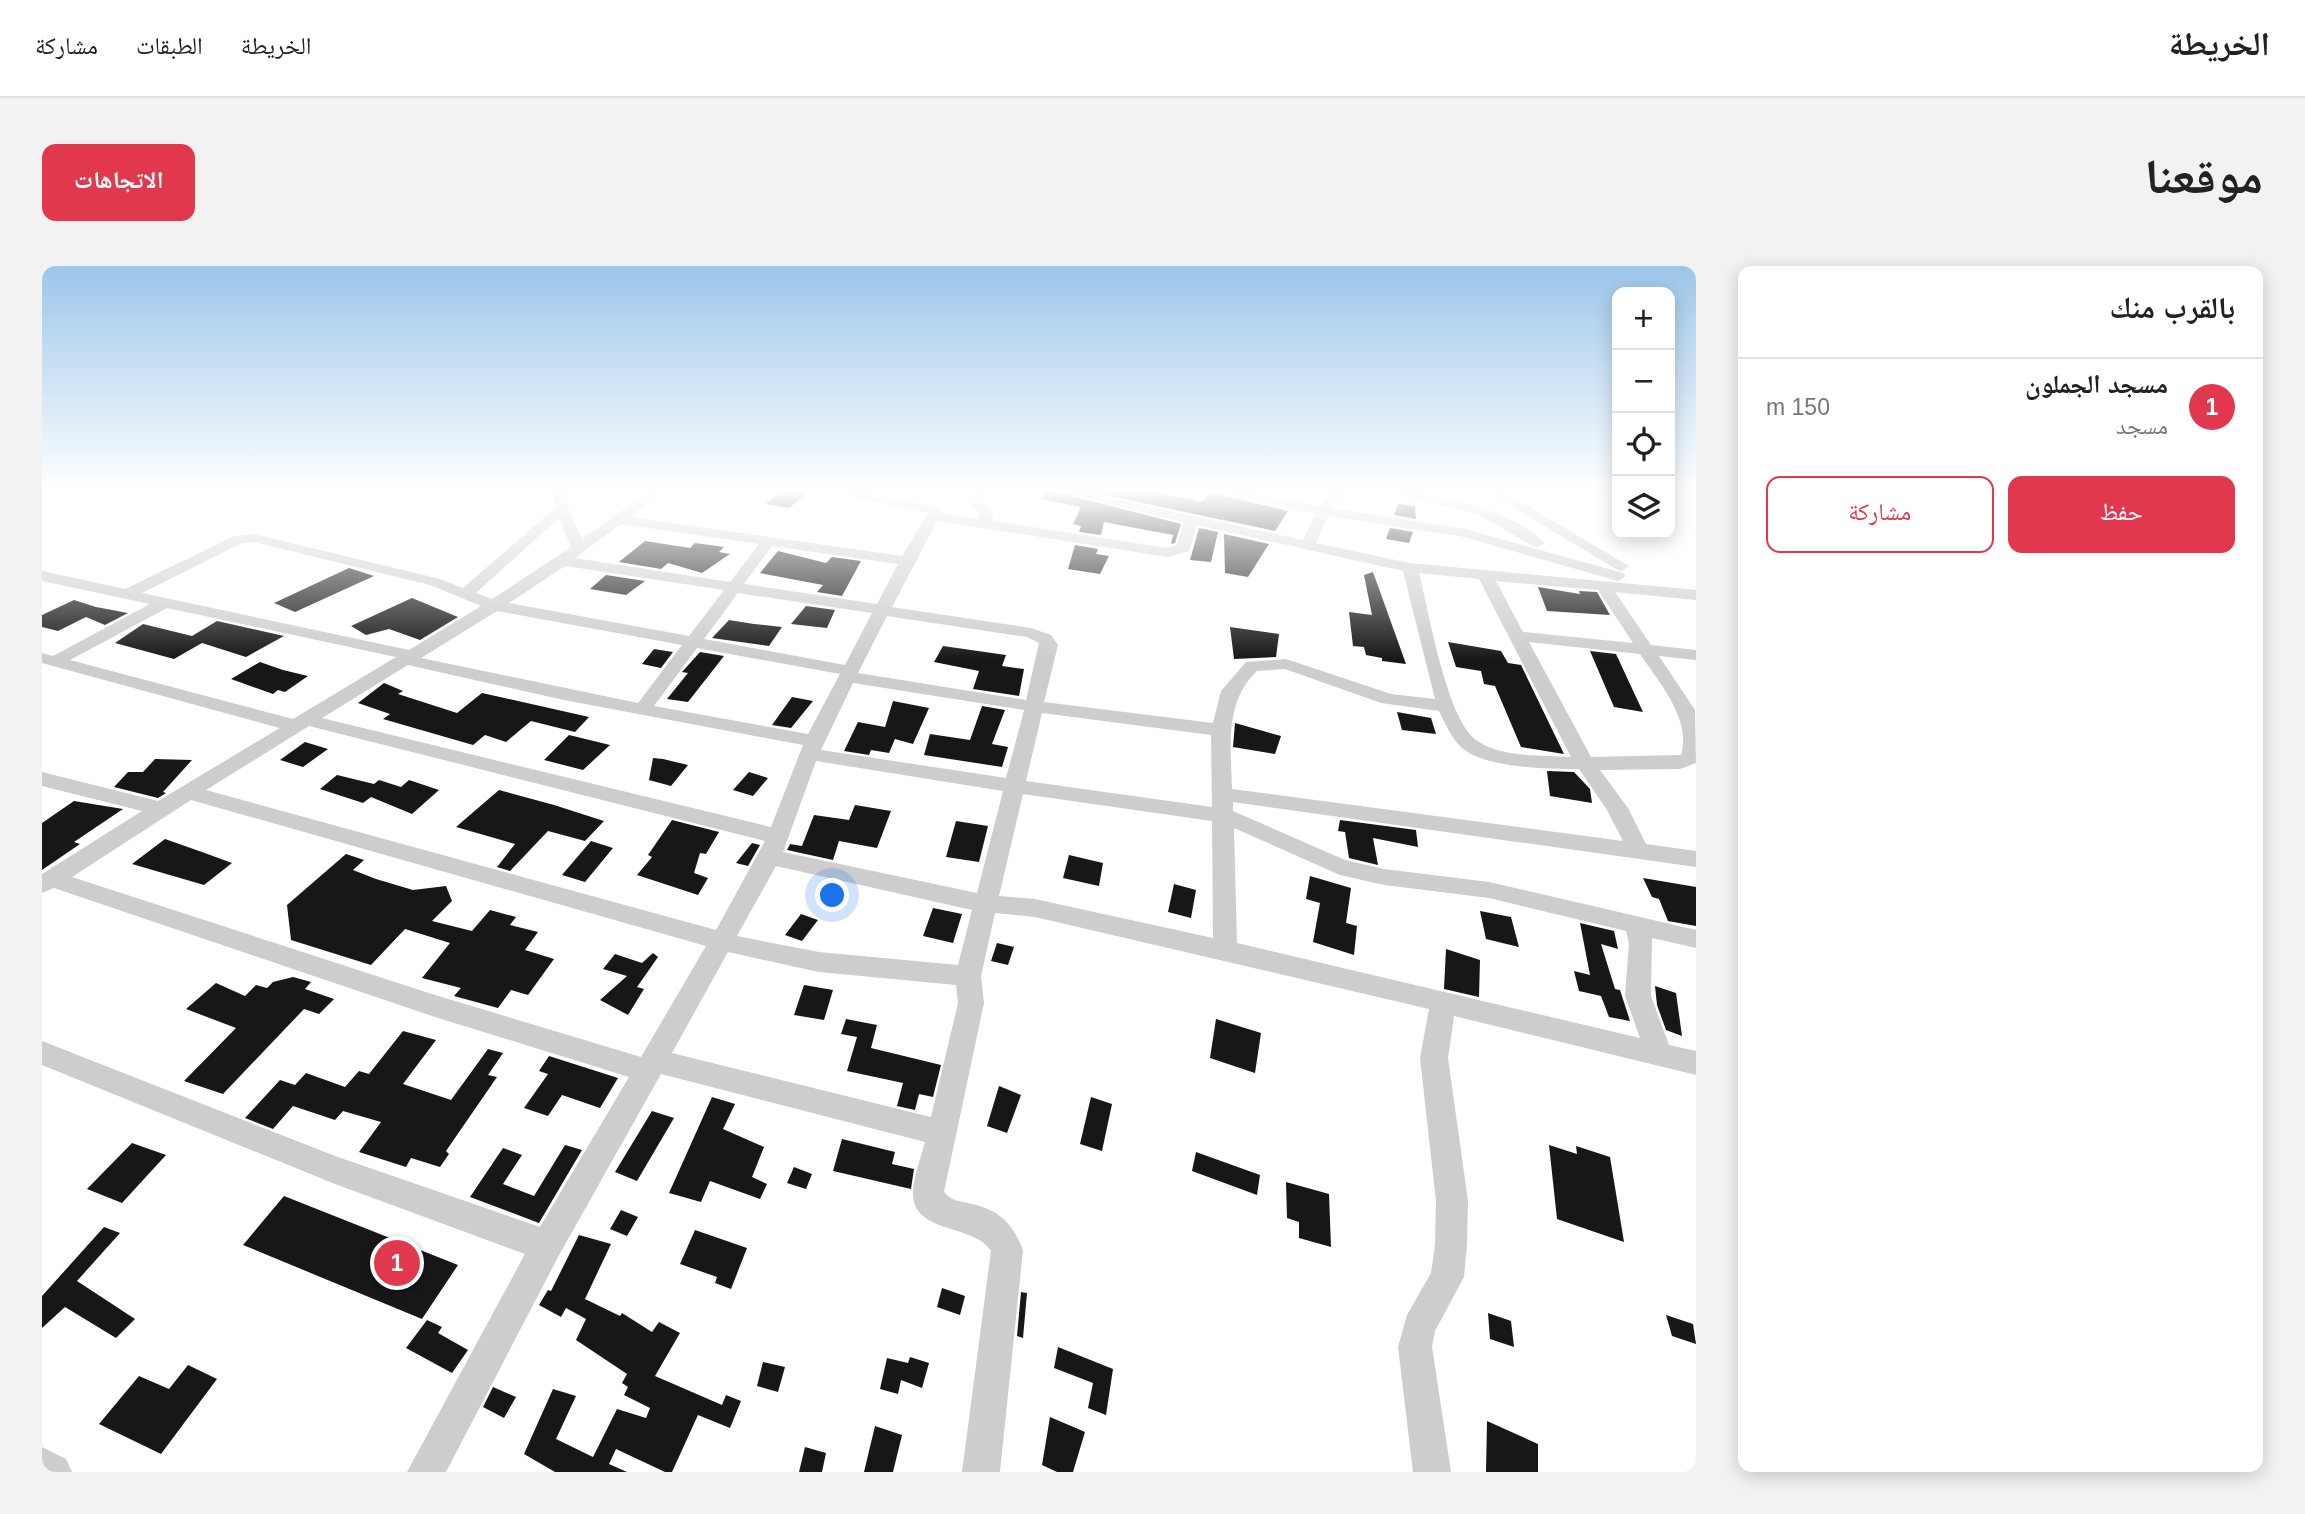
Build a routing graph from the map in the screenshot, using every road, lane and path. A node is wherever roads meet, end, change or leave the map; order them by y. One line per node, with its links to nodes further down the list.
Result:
1 (222, 548): 22 (street)
2 (308, 548): 23 (street)
3 (512, 548): 23 (street)
4 (579, 548): 14 (street)
5 (763, 548): 21 (street)
6 (815, 548): 15 (street)
7 (916, 548): 15 (street)
8 (1138, 548): 9 (street)
9 (1183, 548)
10 (1313, 548): 17 (street)
11 (1521, 548): 16 (street)
12 (1550, 548): 16 (street)
13 (1588, 548): 24 (street)
14 (564, 561): 21 (street); 26 (street)
15 (909, 561): 27 (street)
16 (1583, 565): 24 (street)
17 (1410, 568): 18 (street); 36 (street)
18 (1485, 575): 20 (street); 28 (street)
19 (42, 576): 22 (street)
20 (1602, 584): 24 (street); 30 (street)
21 (734, 585): 27 (street); 29 (street)
22 (129, 593): 25 (street)
23 (467, 593): 26 (street)
24 (1682, 593)
25 (167, 601): 32 (street); 33 (street)
26 (492, 605): 29 (street); 32 (street)
27 (882, 610): 34 (street); 35 (street)
28 (1517, 636): 30 (street); 42 (street)
29 (693, 643): 34 (street); 37 (street)
30 (1645, 650): 31 (street); 38 (street)
31 (1696, 655)
32 (407, 657): 37 (street); 39 (street)
33 (49, 660): 39 (street)
34 (848, 674): 35 (street); 41 (street)
35 (1032, 706): 40 (street); 45 (street)
36 (1447, 706): 40 (street); 42 (street)
37 (642, 710): 41 (street)
38 (1692, 716): 42 (street)
39 (301, 723): 46 (street); 50 (street)
40 (1221, 730): 48 (street)
41 (812, 748): 45 (street); 50 (street)
42 (1585, 764): 51 (street)
43 (42, 779): 44 (street)
44 (64, 785): 47 (street); 49 (street)
45 (1014, 786): 48 (street); 54 (street)
46 (188, 792): 49 (street); 57 (street)
47 (42, 799)
48 (1223, 805): 51 (street); 55 (street); 58 (street)
49 (161, 810): 53 (street)
50 (773, 847): 54 (street); 57 (street)
51 (1639, 852): 52 (street)
52 (1696, 859)
53 (47, 882): 64 (street)
54 (986, 904): 58 (street); 59 (street)
55 (1637, 926): 56 (street); 62 (street)
56 (1696, 939)
57 (720, 941): 59 (street); 64 (street)
58 (1225, 950): 60 (street)
59 (968, 976): 65 (street)
60 (1443, 1003): 62 (street); 71 (street)
61 (42, 1053): 66 (street)
62 (1659, 1054): 63 (street)
63 (1696, 1063)
64 (650, 1065): 65 (street); 66 (street)
65 (943, 1133): 70 (street)
66 (547, 1246): 69 (street)
67 (42, 1466): 68 (street)
68 (53, 1472)
69 (426, 1472)
70 (981, 1472)
71 (1432, 1472)

